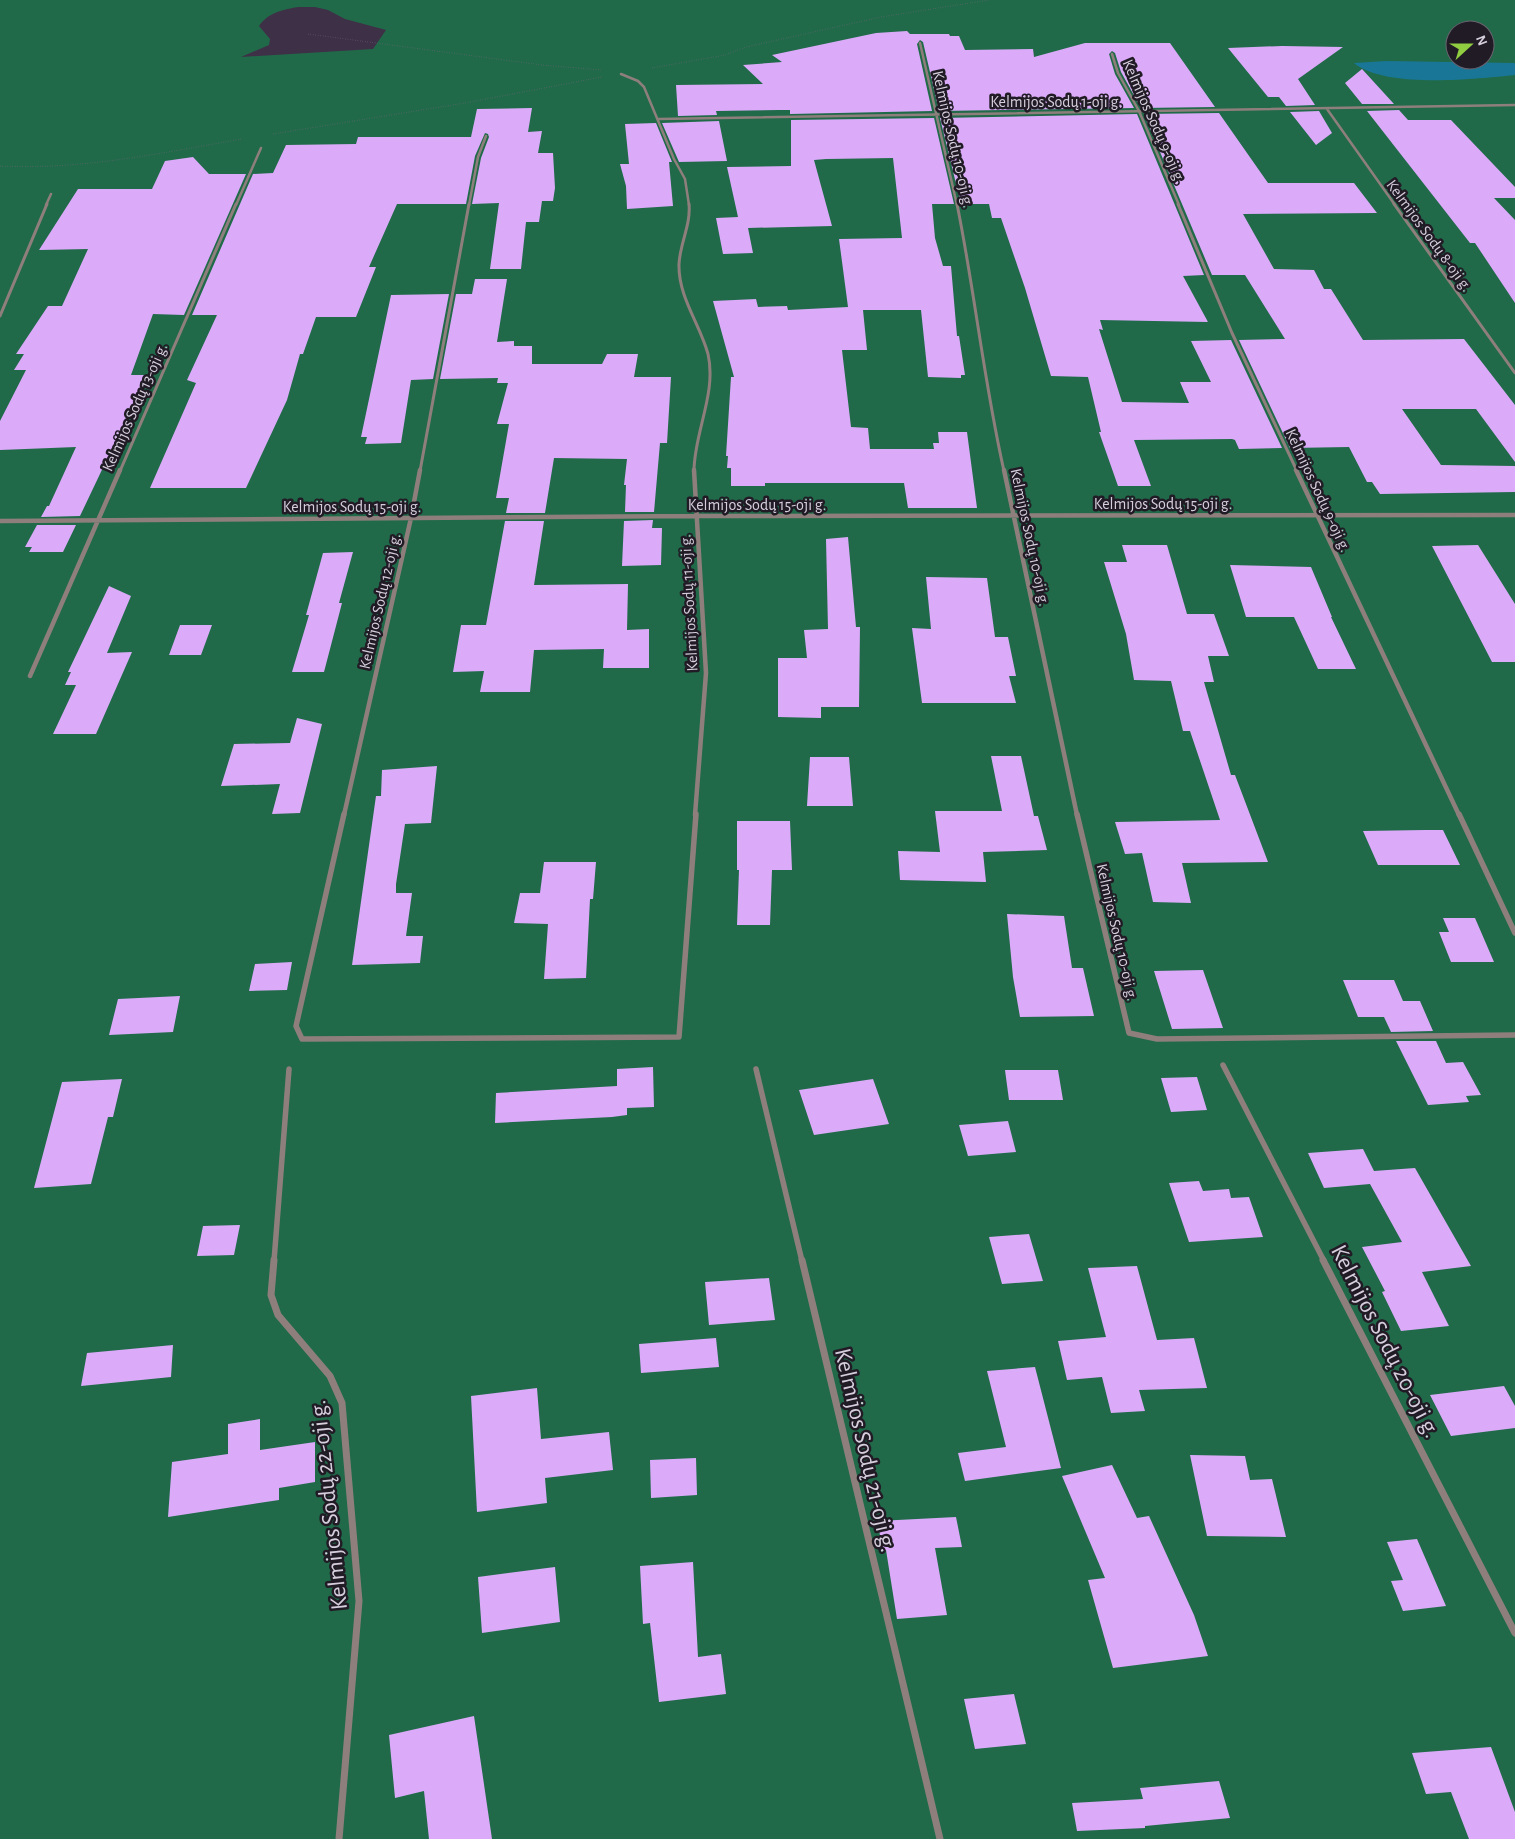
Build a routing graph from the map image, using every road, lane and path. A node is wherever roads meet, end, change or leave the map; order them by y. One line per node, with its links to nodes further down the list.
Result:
1 (990, 0): 5 (path)
2 (308, 34): 5 (path)
3 (920, 43): 9 (street, Kelmijos Sodų 10-oji g.)
4 (1112, 54): 8 (street, Kelmijos Sodų 9-oji g.)
5 (621, 74): 10 (street); 11 (path)
6 (1515, 105): 7 (street, Kelmijos Sodų 1-oji g.)
7 (1328, 109): 8 (street, Kelmijos Sodų 1-oji g.); 18 (street, Kelmijos Sodų 8-oji g.)
8 (1139, 112): 9 (street, Kelmijos Sodų 1-oji g.); 22 (street, Kelmijos Sodų 9-oji g.)
9 (938, 113): 10 (street, Kelmijos Sodų 1-oji g.); 19 (street, Kelmijos Sodų 10-oji g.)
10 (659, 120): 21 (street, Kelmijos Sodų 11-oji g.)
11 (271, 134)
12 (486, 136): 23 (street, Kelmijos Sodų 12-oji g.)
13 (243, 138): 15 (path)
14 (261, 148): 24 (street, Kelmijos Sodų 13-oji g.)
15 (0, 166)
16 (52, 194): 17 (street)
17 (0, 316)
18 (1515, 374)
19 (1014, 515): 21 (street, Kelmijos Sodų 15-oji g.); 22 (street, Kelmijos Sodų 15-oji g.); 28 (street, Kelmijos Sodų 10-oji g.)
20 (1515, 515): 22 (street, Kelmijos Sodų 15-oji g.)
21 (696, 516): 23 (street, Kelmijos Sodų 15-oji g.); 29 (street, Kelmijos Sodų 11-oji g.)
22 (1317, 516): 27 (street, Kelmijos Sodų 9-oji g.)
23 (411, 518): 24 (street, Kelmijos Sodų 15-oji g.); 29 (street, Kelmijos Sodų 12-oji g.)
24 (98, 520): 25 (street, Kelmijos Sodų 15-oji g.); 26 (street, Kelmijos Sodų 13-oji g.)
25 (0, 521)
26 (30, 676)
27 (1515, 932)
28 (1515, 1035)
29 (302, 1039)
30 (1223, 1065): 33 (street, Kelmijos Sodų 20-oji g.)
31 (289, 1069): 34 (street, Kelmijos Sodų 22-oji g.)
32 (756, 1069): 35 (street, Kelmijos Sodų 21-oji g.)
33 (1515, 1633)
34 (339, 1839)
35 (940, 1839)

